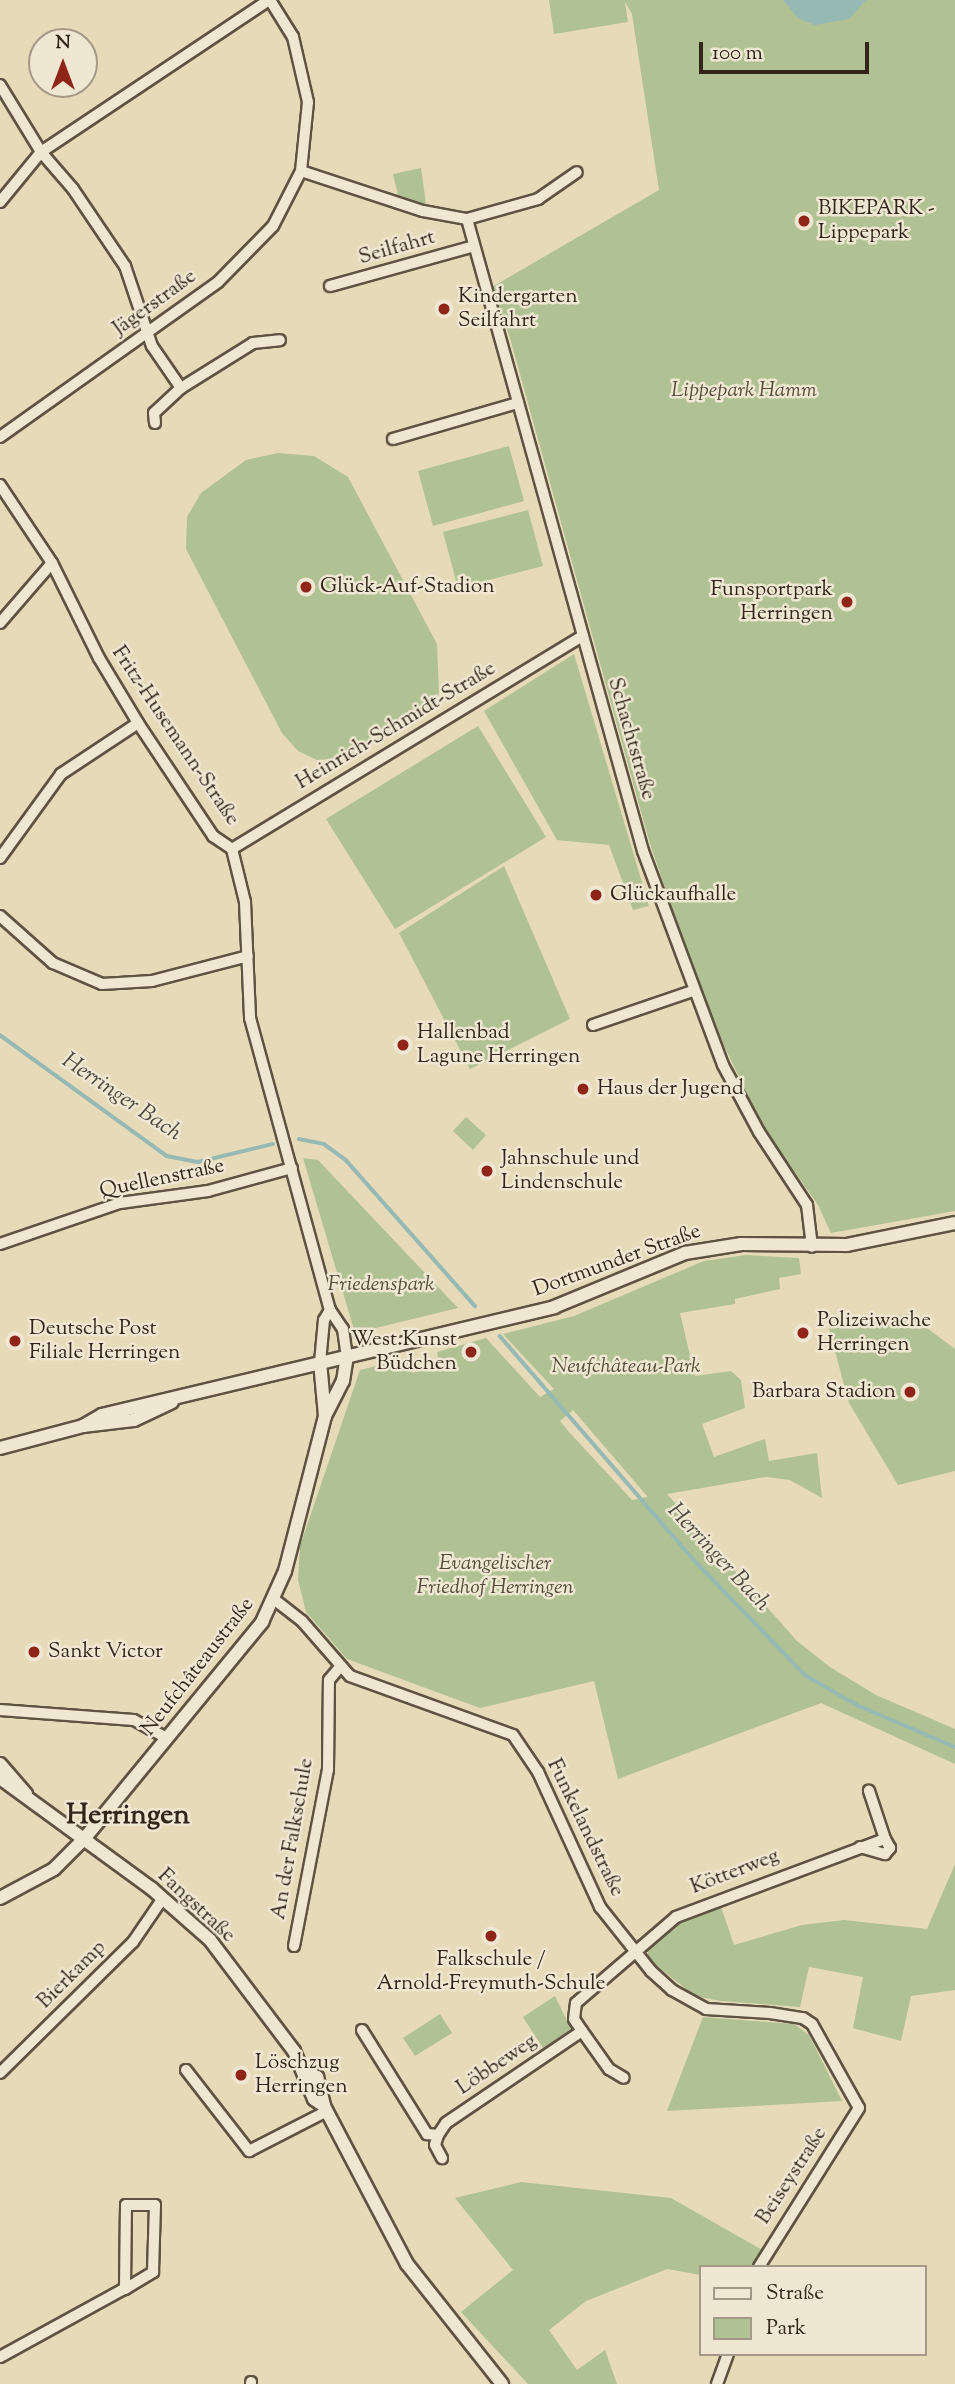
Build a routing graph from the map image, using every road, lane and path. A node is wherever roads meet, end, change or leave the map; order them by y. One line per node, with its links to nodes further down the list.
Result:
1 (270, 0): 3 (street); 4 (street, Jägerstraße)
2 (0, 85): 3 (street)
3 (41, 152): 6 (street); 10 (street)
4 (301, 171): 7 (street); 10 (street, Jägerstraße)
5 (577, 172): 7 (street)
6 (0, 202)
7 (467, 219): 8 (street, Schachtstraße)
8 (474, 246): 9 (street, Seilfahrt); 13 (street, Schachtstraße)
9 (330, 286)
10 (147, 333): 12 (street); 15 (street, Jägerstraße)
11 (280, 340): 12 (street)
12 (181, 388): 14 (street)
13 (519, 403): 16 (street); 20 (street, Schachtstraße)
14 (155, 423)
15 (0, 437)
16 (393, 439)
17 (0, 485): 18 (street, Fritz-Husemann-Straße)
18 (52, 563): 19 (street); 21 (street, Fritz-Husemann-Straße)
19 (0, 623)
20 (581, 638): 22 (street, Heinrich-Schmidt-Straße); 26 (street, Schachtstraße)
21 (138, 723): 22 (street, Fritz-Husemann-Straße); 23 (street)
22 (232, 849): 25 (street, Fritz-Husemann-Straße)
23 (0, 858)
24 (0, 916): 25 (street)
25 (248, 956): 28 (street, Fritz-Husemann-Straße)
26 (693, 991): 27 (street); 31 (street, Schachtstraße)
27 (593, 1025)
28 (292, 1168): 30 (street, Quellenstraße); 32 (street, Fritz-Husemann-Straße)
29 (955, 1223): 31 (main road, Dortmunder Straße)
30 (0, 1244)
31 (812, 1247): 33 (main road, Dortmunder Straße)
32 (330, 1310): 33 (street, Fritz-Husemann-Straße); 34 (street, Fritz-Husemann-Straße)
33 (347, 1356): 34 (main road, Dortmunder Straße); 35 (main road, Neufchâteaustraße)
34 (320, 1362): 35 (main road, Neufchâteaustraße); 36 (main road, Dortmunder Straße)
35 (325, 1416): 37 (main road, Neufchâteaustraße)
36 (0, 1448)
37 (275, 1600): 38 (street); 40 (main road, Neufchâteaustraße)
38 (339, 1668): 48 (street, An der Falkschule); 49 (street, Funkelandstraße)
39 (1, 1710): 40 (street)
40 (167, 1738): 45 (main road, Neufchâteaustraße)
41 (0, 1764): 44 (main road, Fangstraße)
42 (0, 1778): 44 (main road, Fangstraße)
43 (869, 1791): 49 (street, Kötterweg)
44 (30, 1800): 45 (main road, Fangstraße)
45 (84, 1839): 46 (main road, Neufchâteaustraße); 47 (main road, Fangstraße)
46 (0, 1898)
47 (163, 1898): 53 (street, Bierkamp); 55 (main road, Fangstraße)
48 (294, 1946)
49 (633, 1950): 51 (street); 56 (street, Funkelandstraße)
50 (362, 2030): 57 (street)
51 (582, 2031): 54 (street); 57 (street, Löbbeweg)
52 (186, 2070): 55 (street)
53 (0, 2073)
54 (624, 2078)
55 (326, 2108): 63 (main road, Fangstraße)
56 (859, 2108): 59 (street, Beiseystraße)
57 (438, 2136): 58 (street)
58 (442, 2158)
59 (760, 2265)
60 (125, 2289): 60 (street); 62 (street)
61 (727, 2356): 64 (street)
62 (0, 2357)
63 (502, 2384)
64 (717, 2384)

